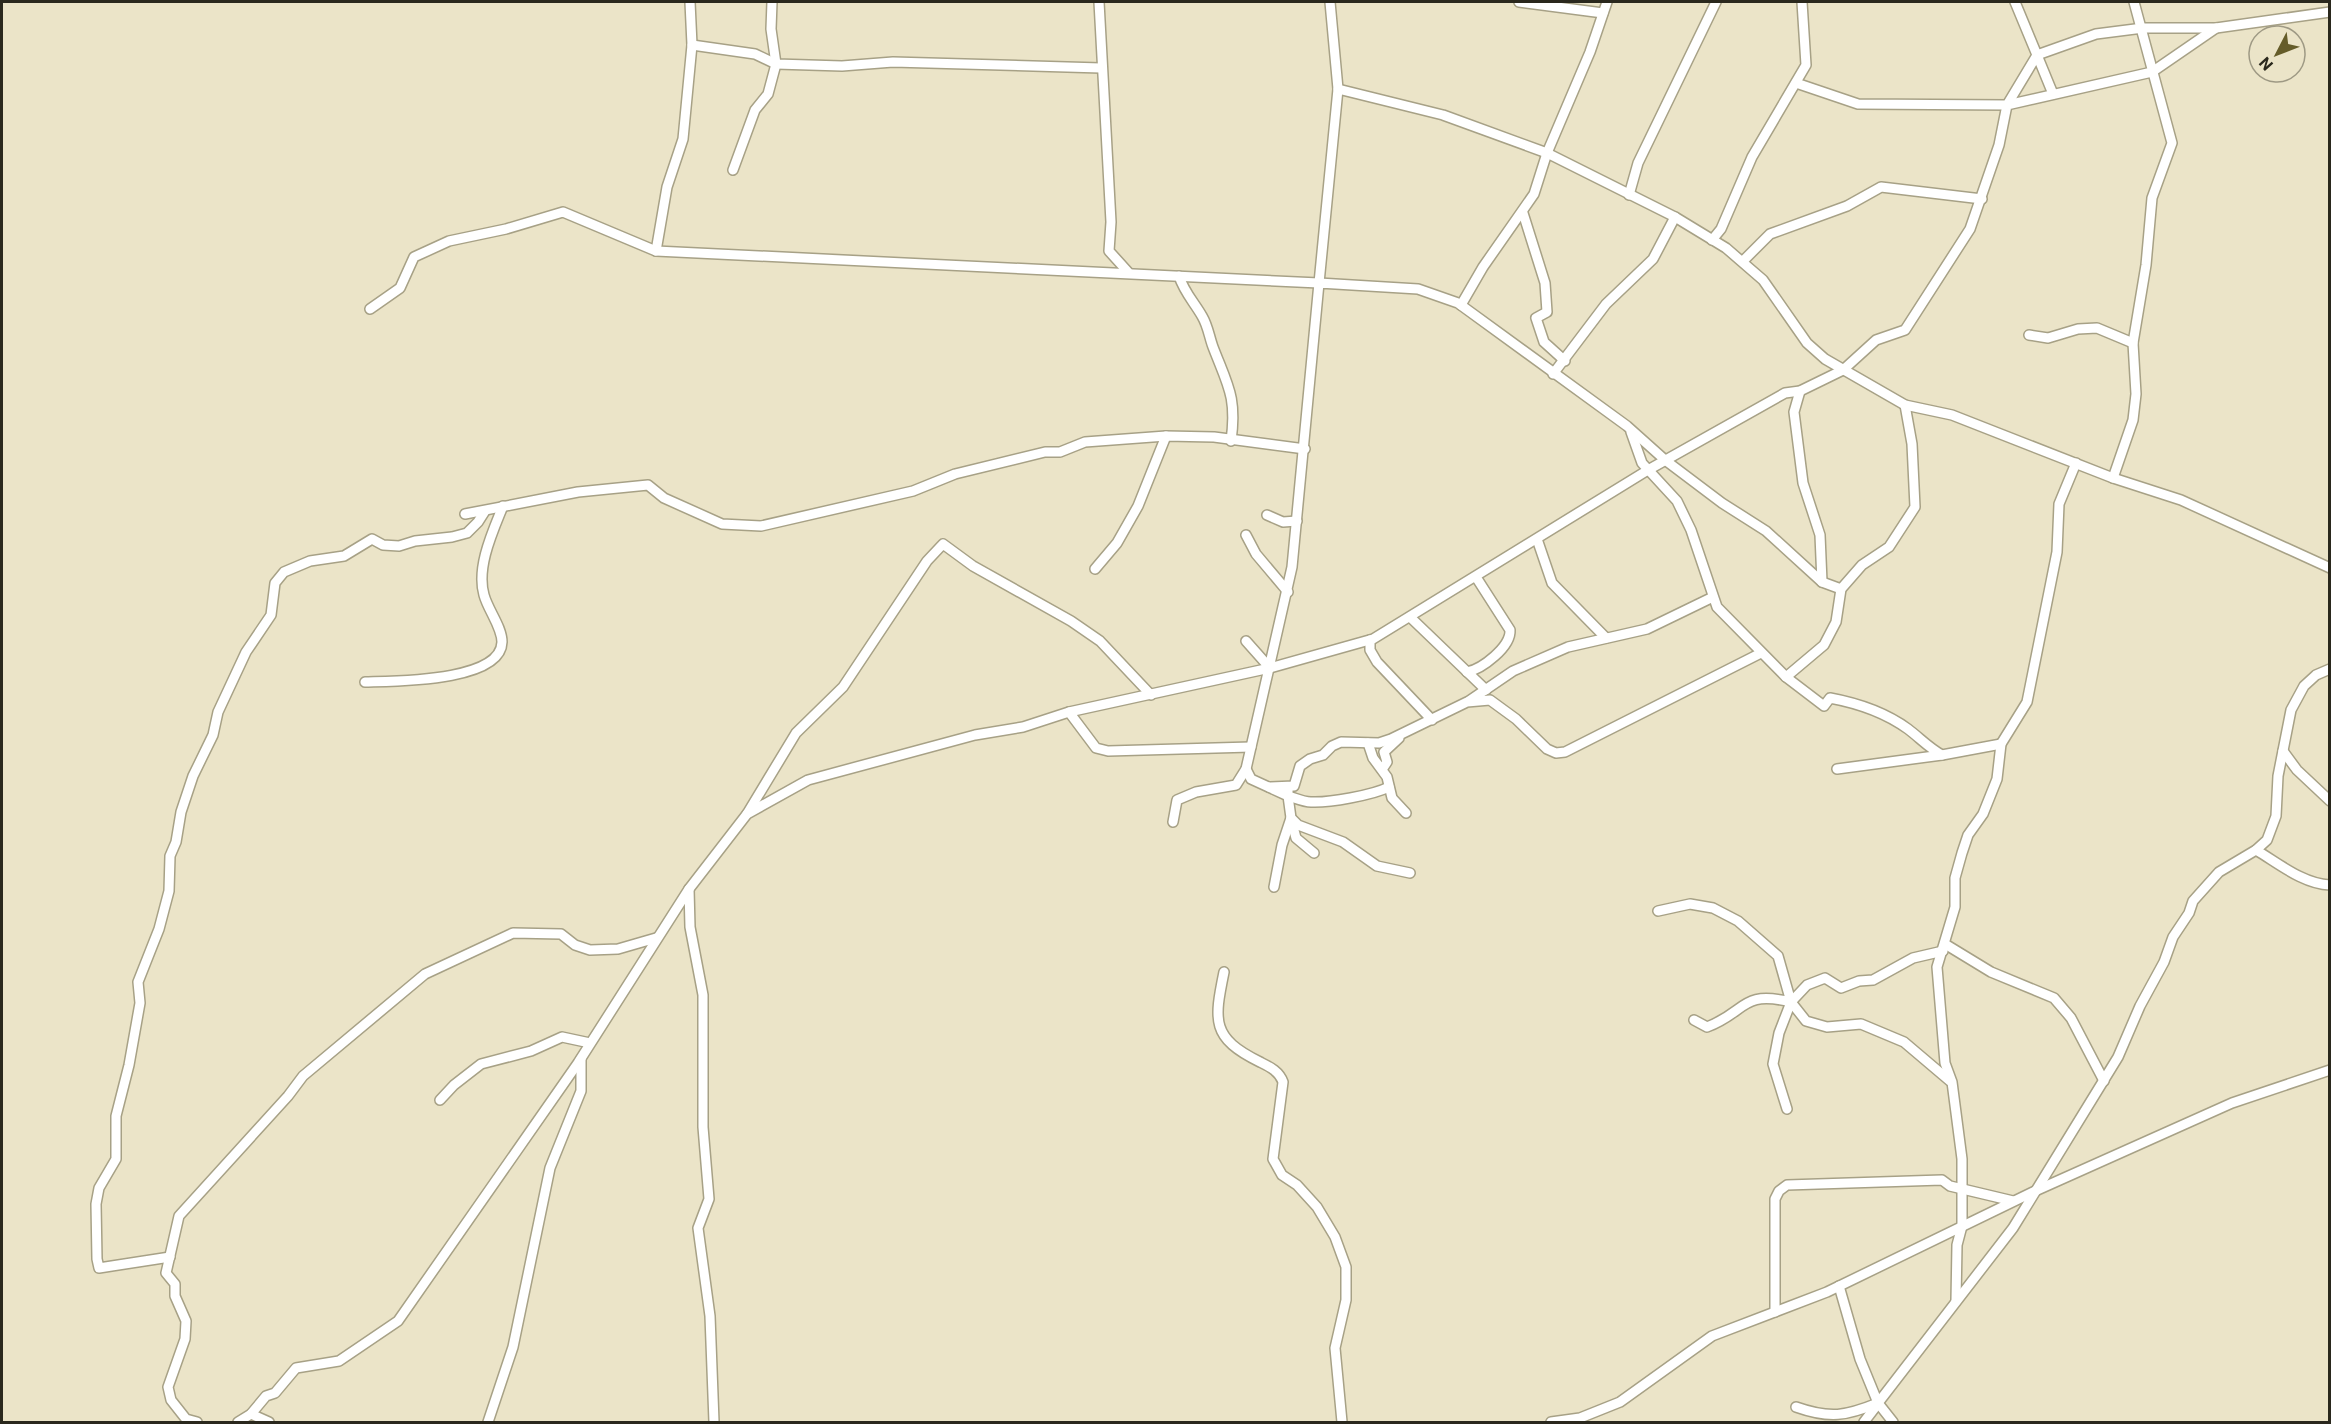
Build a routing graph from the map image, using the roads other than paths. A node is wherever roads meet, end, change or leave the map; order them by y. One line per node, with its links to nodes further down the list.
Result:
1 (690, 2): 15 (street)
2 (772, 2): 17 (street)
3 (1099, 2): 18 (street)
4 (1330, 2): 21 (street)
5 (1519, 2): 12 (street)
6 (1607, 2): 12 (street)
7 (1716, 2): 26 (street)
8 (1802, 2): 20 (street)
9 (2015, 2): 16 (street)
10 (2134, 2): 13 (street)
11 (2330, 12): 14 (street)
12 (1603, 13): 24 (street)
13 (2143, 28): 14 (street); 16 (street); 19 (street)
14 (2216, 28): 19 (street)
15 (692, 45): 17 (street); 31 (street)
16 (2037, 55): 22 (street); 23 (street)
17 (776, 64): 18 (street); 25 (street)
18 (1101, 68): 33 (street)
19 (2152, 72): 22 (street); 39 (street)
20 (1796, 83): 23 (street); 30 (street)
21 (1338, 89): 24 (street); 35 (street)
22 (2053, 94): 23 (street)
23 (2007, 105): 27 (street)
24 (1547, 153): 26 (street); 28 (street)
25 (733, 170)
26 (1629, 195): 29 (street)
27 (1982, 199): 32 (street); 41 (street)
28 (1523, 213): 36 (street); 40 (street)
29 (1675, 217): 30 (street); 40 (street)
30 (1712, 240): 32 (street)
31 (656, 251): 33 (street); 37 (street)
32 (1743, 261): 41 (street)
33 (1128, 272): 34 (street)
34 (1179, 276): 35 (street); 47 (street)
35 (1319, 283): 36 (street); 48 (street)
36 (1461, 305): 42 (street)
37 (370, 309)
38 (2029, 335): 39 (street)
39 (2133, 343): 52 (street)
40 (1565, 361): 42 (street)
41 (1843, 370): 43 (street); 44 (street)
42 (1553, 374): 45 (street)
43 (1800, 391): 49 (street); 63 (street)
44 (1905, 405): 50 (street); 64 (street)
45 (1627, 426): 49 (street); 51 (street)
46 (1166, 436): 47 (street); 53 (street); 61 (street)
47 (1231, 441): 48 (street)
48 (1305, 449): 57 (street)
49 (1665, 460): 51 (street); 63 (street)
50 (2076, 463): 52 (street); 84 (street)
51 (1648, 470): 59 (street); 66 (street)
52 (2113, 478): 60 (street)
53 (504, 506): 54 (street); 76 (street)
54 (485, 510): 55 (street); 123 (street)
55 (465, 514)
56 (1267, 515): 57 (street)
57 (1297, 521): 65 (street)
58 (1246, 535): 65 (street)
59 (1537, 539): 62 (street); 68 (street)
60 (2330, 568)
61 (1095, 569)
62 (1476, 577): 67 (street); 74 (street)
63 (1822, 582): 64 (street)
64 (1841, 589): 75 (street)
65 (1288, 592): 72 (street)
66 (1713, 597): 68 (street); 71 (street)
67 (1410, 617): 69 (street); 74 (street)
68 (1606, 638): 77 (street)
69 (1370, 640): 72 (street); 81 (street)
70 (1246, 641): 72 (street)
71 (1761, 653): 75 (street); 79 (street)
72 (1270, 668): 78 (street); 85 (street)
73 (2330, 669): 86 (street)
74 (1467, 672): 77 (street)
75 (1786, 677): 87 (street)
76 (365, 682)
77 (1485, 690): 79 (street)
78 (1151, 696): 80 (street); 97 (street)
79 (1467, 702): 81 (street)
80 (1069, 712): 85 (street); 97 (street)
81 (1432, 720): 82 (street)
82 (1400, 733): 83 (street); 88 (street)
83 (1368, 743): 88 (street); 91 (street)
84 (2001, 744): 87 (street); 108 (street)
85 (1251, 747): 89 (street)
86 (2283, 751): 95 (street); 100 (street)
87 (1942, 755): 90 (street)
88 (1383, 768): 93 (street)
89 (1246, 769): 92 (street); 99 (street)
90 (1838, 769)
91 (1294, 786): 92 (street); 94 (street)
92 (1269, 787): 94 (street)
93 (1389, 787): 94 (street); 96 (street)
94 (1288, 796): 98 (street)
95 (2330, 801)
96 (1406, 813)
97 (747, 814): 105 (street)
98 (1291, 818): 101 (street); 102 (street); 104 (street)
99 (1173, 822)
100 (2256, 850): 103 (street); 115 (street)
101 (1314, 853)
102 (1410, 873)
103 (2330, 885)
104 (1274, 887)
105 (689, 889): 107 (street); 134 (street)
106 (1658, 911): 110 (street)
107 (656, 938): 112 (street); 123 (street)
108 (1944, 947): 110 (street); 115 (street); 116 (street)
109 (1224, 972): 135 (street)
110 (1791, 1002): 111 (street); 116 (street); 118 (street)
111 (1694, 1020)
112 (590, 1042): 113 (street); 117 (street)
113 (581, 1057): 129 (street); 133 (street)
114 (2330, 1070): 120 (street)
115 (2104, 1080): 120 (street)
116 (1952, 1083): 119 (street)
117 (440, 1101)
118 (1787, 1109)
119 (1961, 1189): 121 (street); 122 (street); 126 (street)
120 (2033, 1192): 121 (street); 125 (street)
121 (2013, 1201): 122 (street)
122 (1962, 1226): 124 (street); 125 (street)
123 (170, 1257): 130 (street)
124 (1839, 1286): 126 (street); 127 (street)
125 (1956, 1302): 127 (street)
126 (1775, 1311): 136 (street)
127 (1878, 1403): 128 (street); 137 (street); 138 (street)
128 (1796, 1407)
129 (251, 1414): 131 (street); 132 (street)
130 (197, 1422)
131 (238, 1422)
132 (269, 1422)
133 (488, 1422)
134 (714, 1422)
135 (1342, 1422)
136 (1551, 1422)
137 (1864, 1422)
138 (1893, 1422)

